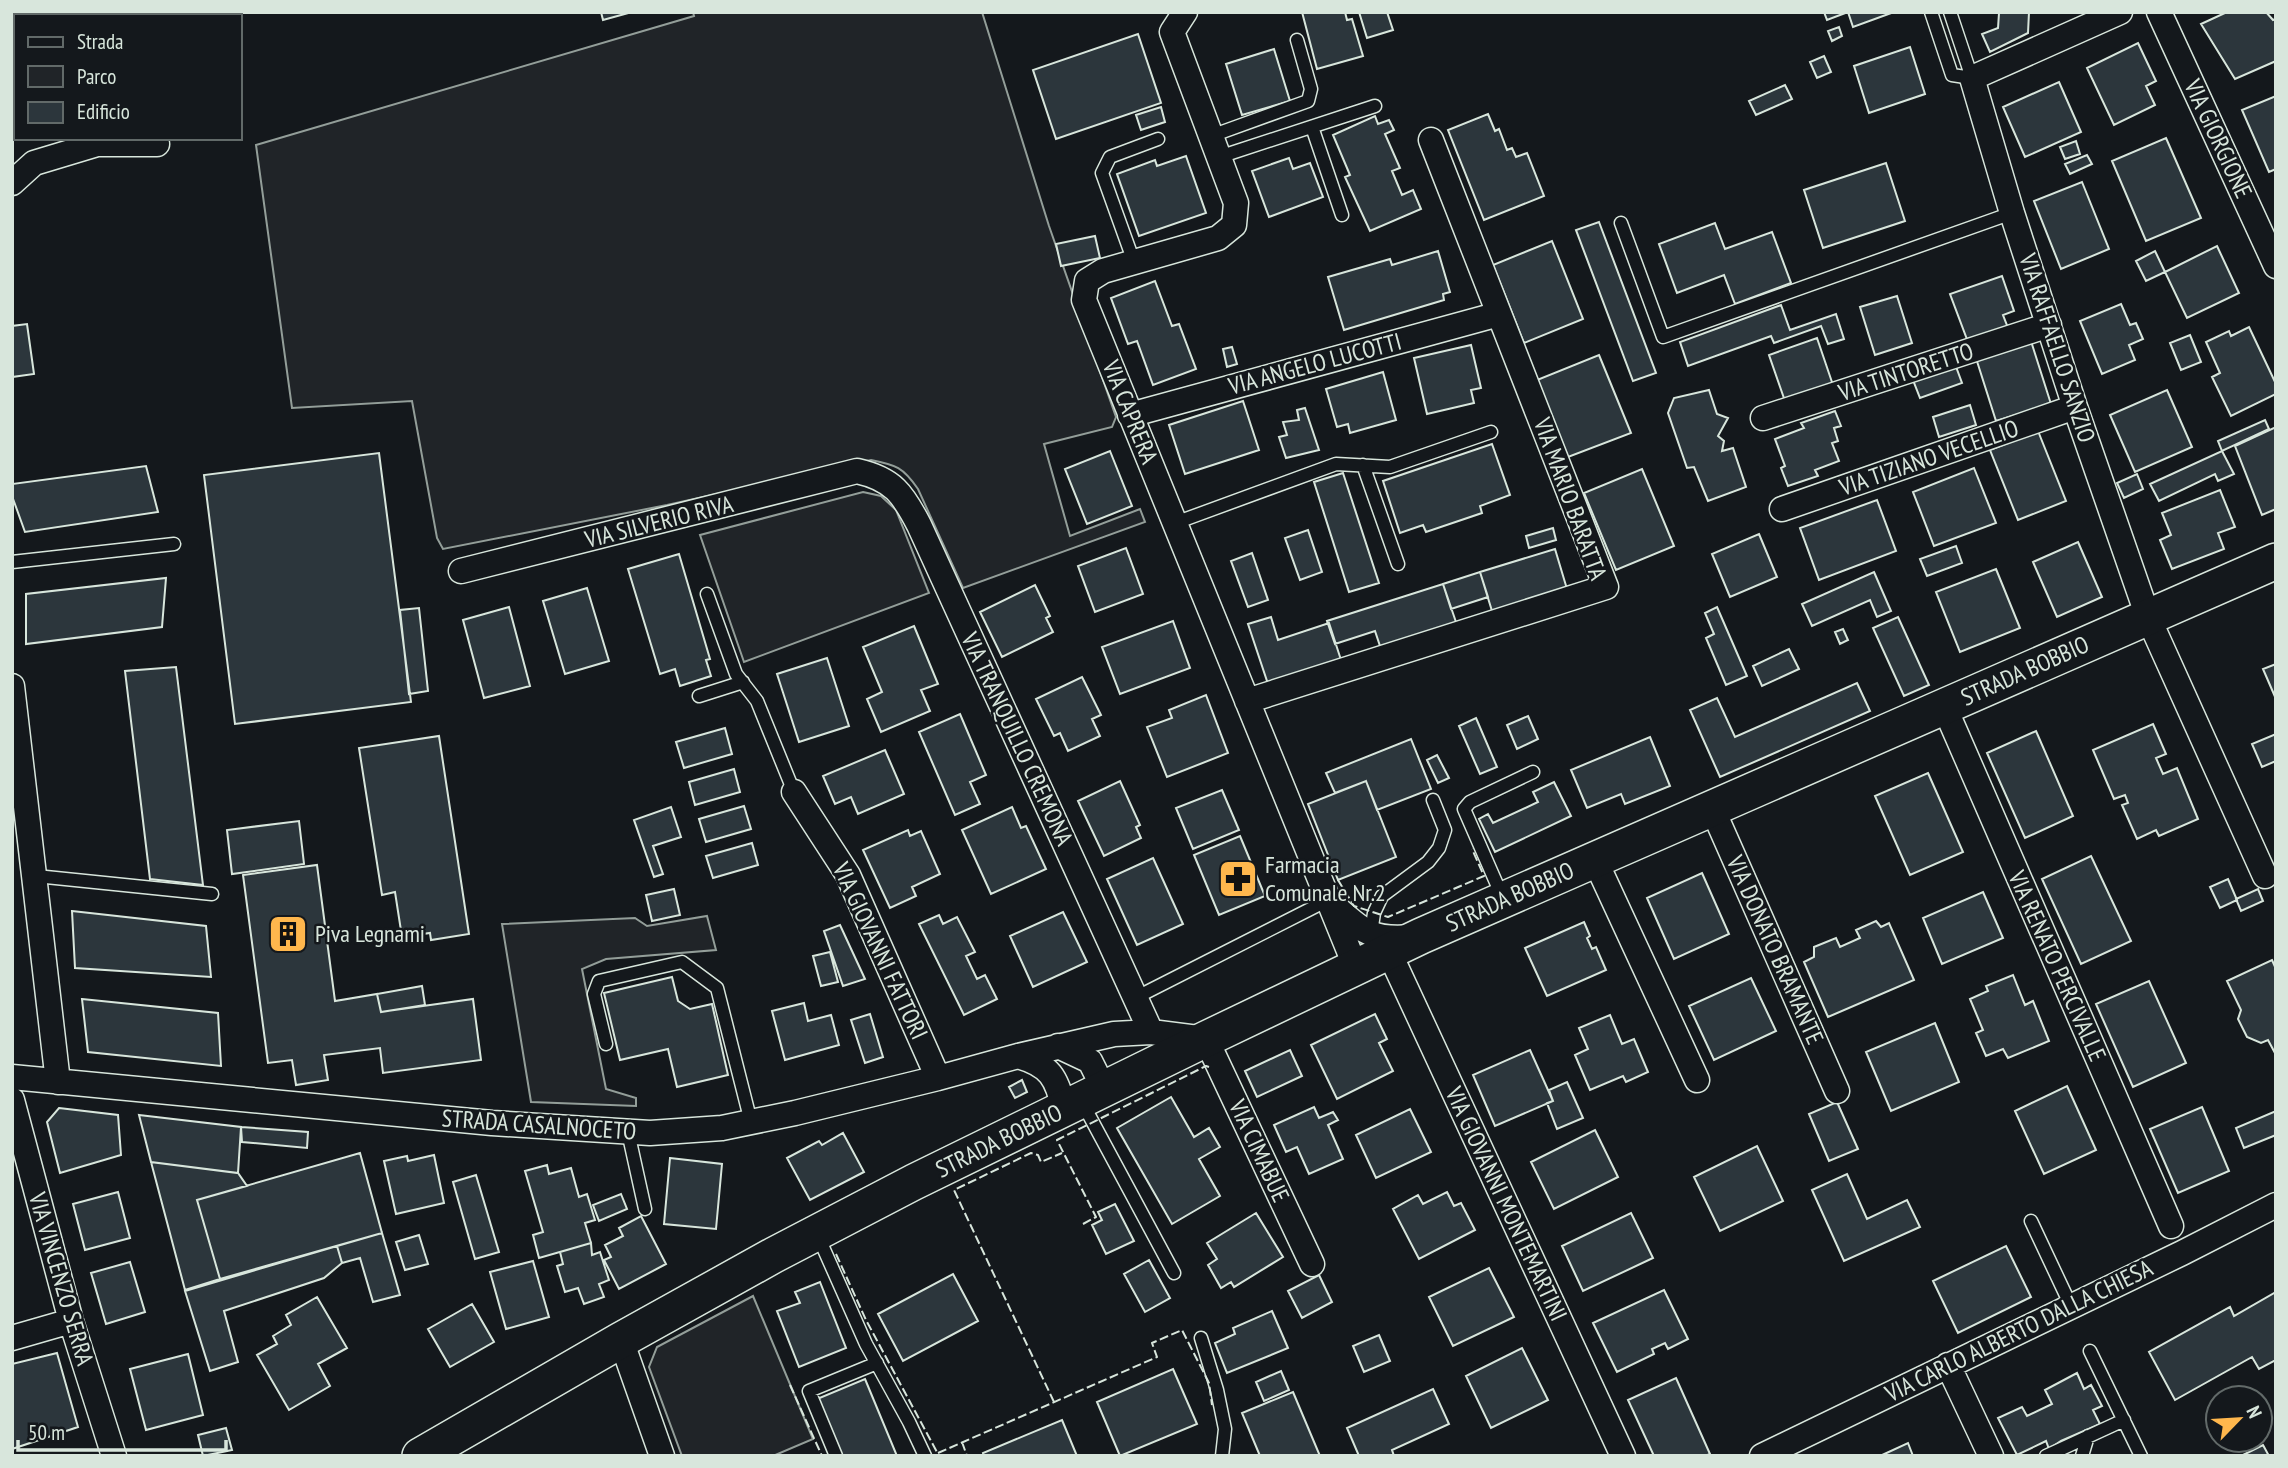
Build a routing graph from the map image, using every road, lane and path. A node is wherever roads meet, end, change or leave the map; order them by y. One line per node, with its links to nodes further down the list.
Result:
1 (1185, 12): 13 (street, VIA CAPRERA)
2 (1931, 12): 7 (lane)
3 (1950, 12): 7 (lane, VIA RAFFAELLO SANZIO)
4 (2160, 12): 19 (street, VIA GIORGIONE)
5 (2107, 15): 7 (street)
6 (1297, 40): 13 (lane)
7 (1972, 78): 15 (street, VIA RAFFAELLO SANZIO)
8 (1375, 106): 9 (lane)
9 (1312, 127): 13 (lane); 16 (lane)
10 (1158, 139): 18 (lane)
11 (1431, 139): 20 (street, VIA MARIO BARATTA)
12 (157, 144): 14 (street)
13 (1215, 146): 18 (street, VIA CAPRERA)
14 (12, 183)
15 (2012, 213): 17 (lane); 21 (street, VIA RAFFAELLO SANZIO)
16 (1342, 215)
17 (1621, 223)
18 (1134, 262): 23 (street, VIA CAPRERA)
19 (2276, 265)
20 (1499, 314): 23 (street, VIA ANGELO LUCOTTI); 40 (street, VIA MARIO BARATTA)
21 (2049, 325): 22 (street, VIA RAFFAELLO SANZIO); 24 (street, VIA TINTORETTO)
22 (2075, 407): 28 (street, VIA TIZIANO VECELLIO); 36 (street, VIA RAFFAELLO SANZIO)
23 (1130, 415): 29 (street, VIA CAPRERA)
24 (1763, 418)
25 (1491, 432): 26 (lane)
26 (1363, 466): 29 (lane); 33 (lane)
27 (857, 471): 34 (street, VIA SILVERIO RIVA); 56 (street, VIA TRANQUILLO CREMONA)
28 (1782, 509)
29 (1175, 523): 40 (street, VIA CAPRERA)
30 (174, 544): 32 (lane)
31 (2276, 561): 36 (main road, STRADA BOBBIO)
32 (12, 562)
33 (1398, 564)
34 (461, 571)
35 (707, 594): 37 (lane)
36 (2148, 617): 41 (main road, STRADA BOBBIO); 50 (street)
37 (743, 682): 39 (lane); 43 (lane)
38 (12, 686): 49 (street)
39 (699, 696)
40 (1247, 701): 52 (street, VIA CAPRERA)
41 (1944, 706): 45 (main road, STRADA BOBBIO); 74 (street, VIA RENATO PERCIVALLE)
42 (1533, 772): 46 (lane)
43 (794, 792): 63 (street, VIA GIOVANNI FATTORI)
44 (1433, 800): 47 (lane)
45 (1712, 808): 48 (main road, STRADA BOBBIO); 66 (street, VIA DONATO BRAMANTE)
46 (1468, 818): 47 (lane); 53 (lane)
47 (1445, 830): 54 (lane)
48 (1595, 860): 53 (main road, STRADA BOBBIO); 64 (street, STRADA BOBBIO)
49 (36, 876): 51 (lane); 65 (street)
50 (2265, 876)
51 (212, 894)
52 (1328, 900): 54 (street, VIA CAPRERA); 55 (street, VIA CAPRERA); 56 (lane)
53 (1504, 900): 54 (main road, STRADA BOBBIO)
54 (1380, 943): 55 (main road, STRADA BOBBIO); 94 (street, VIA GIOVANNI MONTEMARTINI)
55 (1356, 968): 58 (main road, STRADA BOBBIO)
56 (1135, 998): 57 (street, VIA TRANQUILLO CREMONA)
57 (1151, 1032): 58 (street, STRADA CASALNOCETO); 60 (street, STRADA CASALNOCETO)
58 (1206, 1039): 67 (main road, STRADA BOBBIO); 76 (street, VIA CIMABUE)
59 (606, 1044): 69 (lane)
60 (1058, 1046): 61 (street, STRADA CASALNOCETO); 67 (street)
61 (1018, 1056): 63 (street, STRADA CASALNOCETO); 67 (street)
62 (12, 1077): 65 (street, STRADA CASALNOCETO)
63 (939, 1078): 69 (street, STRADA CASALNOCETO)
64 (1697, 1080)
65 (58, 1082): 70 (street, STRADA CASALNOCETO)
66 (1837, 1091)
67 (1083, 1099): 75 (main road, STRADA BOBBIO); 77 (lane)
68 (12, 1100): 79 (street, VIA VINCENZO SERRA)
69 (751, 1122): 70 (street, STRADA CASALNOCETO)
70 (628, 1132): 72 (lane)
71 (2276, 1205): 78 (street, VIA CARLO ALBERTO DALLA CHIESA)
72 (645, 1209)
73 (2031, 1221): 78 (lane)
74 (2171, 1226)
75 (817, 1233): 82 (main road, STRADA BOBBIO); 84 (lane)
76 (1312, 1264)
77 (1174, 1273)
78 (2071, 1306): 85 (street, VIA CARLO ALBERTO DALLA CHIESA)
79 (71, 1321): 80 (street); 89 (street, VIA VINCENZO SERRA)
80 (12, 1338)
81 (1201, 1338): 93 (lane)
82 (621, 1340): 88 (main road, STRADA BOBBIO); 90 (street)
83 (2090, 1351): 86 (lane)
84 (877, 1363): 91 (lane); 92 (lane)
85 (1948, 1365): 95 (street, VIA CARLO ALBERTO DALLA CHIESA); 96 (street)
86 (2123, 1420): 87 (lane); 99 (lane)
87 (2088, 1436): 97 (lane); 98 (lane)
88 (431, 1453)
89 (114, 1456)
90 (662, 1456)
91 (836, 1456)
92 (925, 1456)
93 (1222, 1456)
94 (1623, 1456)
95 (1762, 1456)
96 (1991, 1456)
97 (2046, 1456)
98 (2082, 1456)
99 (2141, 1456)

